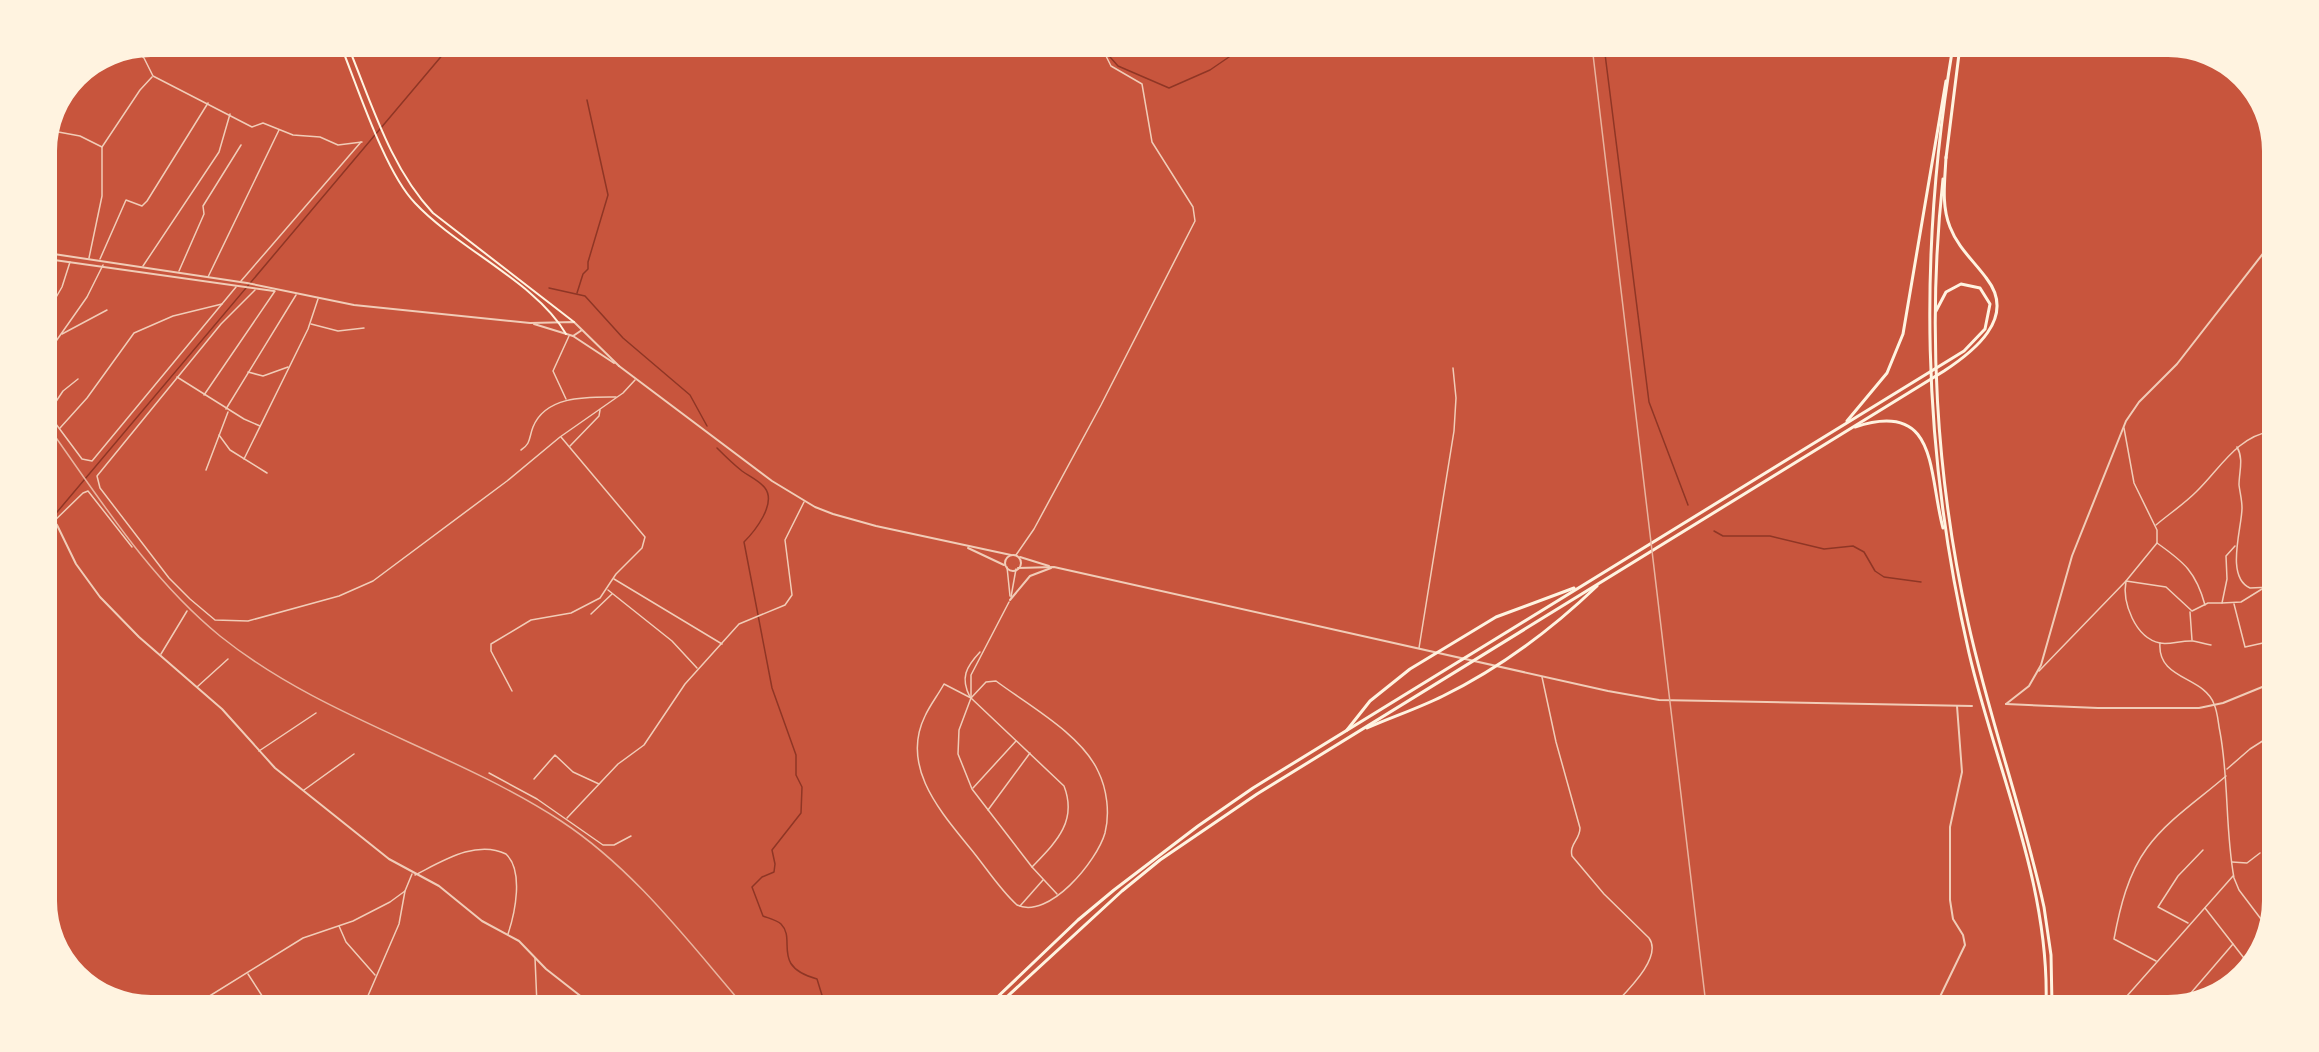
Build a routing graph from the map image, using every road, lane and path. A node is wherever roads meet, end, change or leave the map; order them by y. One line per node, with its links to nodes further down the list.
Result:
1 (345, 57): 37 (main road)
2 (352, 57): 38 (main road)
3 (1106, 57): 84 (street)
4 (1951, 57): 79 (highway)
5 (1951, 57): 61 (highway)
6 (1959, 57): 15 (highway)
7 (144, 58): 8 (street)
8 (153, 76): 9 (street); 14 (street)
9 (208, 102): 10 (street); 20 (street)
10 (230, 113): 11 (street); 23 (street)
11 (279, 129): 25 (street); 26 (street)
12 (59, 132): 14 (street)
13 (241, 145): 24 (street)
14 (102, 147): 18 (street)
15 (1946, 158): 36 (highway); 65 (highway)
16 (57, 254): 18 (street)
17 (2262, 255): 63 (street)
18 (89, 258): 20 (street)
19 (57, 260): 21 (street)
20 (100, 260): 23 (street)
21 (70, 261): 22 (street); 32 (street)
22 (103, 265): 27 (street); 43 (street)
23 (143, 266): 24 (street)
24 (178, 272): 25 (street)
25 (208, 277): 26 (street)
26 (240, 282): 30 (street)
27 (236, 287): 28 (street); 34 (street)
28 (255, 290): 29 (street); 51 (street)
29 (275, 291): 30 (street); 54 (street)
30 (280, 292): 31 (street)
31 (296, 295): 33 (street); 50 (street)
32 (57, 296)
33 (318, 298): 39 (street); 40 (street)
34 (223, 304): 64 (street); 64 (street)
35 (107, 310): 43 (street)
36 (1936, 311): 61 (highway); 174 (highway)
37 (559, 322): 38 (street); 40 (street); 44 (main road)
38 (574, 322): 42 (street)
39 (310, 323): 41 (street); 47 (street)
40 (530, 323): 44 (street)
41 (364, 328)
42 (582, 330): 45 (street); 48 (street)
43 (61, 334): 46 (street)
44 (567, 335): 45 (street); 57 (street)
45 (573, 336): 48 (street)
46 (57, 340)
47 (290, 366): 50 (street); 62 (street)
48 (619, 366): 52 (street)
49 (1453, 368): 108 (street)
50 (247, 371): 58 (street)
51 (177, 377): 54 (street); 68 (street)
52 (636, 378): 55 (street); 75 (street)
53 (78, 379): 56 (street)
54 (204, 395): 58 (street)
55 (618, 397): 57 (street); 59 (street)
56 (57, 399)
57 (567, 399): 71 (street)
58 (227, 409): 62 (street); 67 (street)
59 (600, 410): 68 (street); 69 (street)
60 (57, 425): 64 (street)
61 (1843, 425): 89 (highway)
62 (261, 426): 72 (street)
63 (2124, 427): 77 (street); 115 (street)
64 (59, 428)
65 (1848, 430): 79 (highway); 91 (highway)
66 (2262, 434): 70 (street)
67 (219, 435): 72 (street); 73 (street)
68 (560, 436): 69 (street)
69 (569, 447): 88 (street)
70 (2237, 447): 77 (street); 81 (street)
71 (521, 450)
72 (244, 459): 74 (street)
73 (206, 470)
74 (267, 473)
75 (804, 501): 83 (street); 106 (street)
76 (57, 517): 82 (street)
77 (2155, 526): 80 (street)
78 (57, 527): 111 (street)
79 (1946, 543): 173 (highway)
80 (2157, 543): 90 (street); 99 (street)
81 (2235, 546): 92 (street); 97 (street)
82 (132, 547)
83 (966, 547): 84 (street); 85 (street)
84 (1015, 556): 85 (street); 86 (street); 87 (street)
85 (1006, 566): 87 (street); 96 (street)
86 (1054, 567): 87 (street); 96 (street); 108 (street)
87 (1017, 569): 96 (street)
88 (613, 578): 94 (street); 106 (street)
89 (1588, 581): 110 (highway); 125 (highway)
90 (2126, 581): 100 (street); 104 (street); 115 (street)
91 (1601, 582): 113 (highway); 126 (highway)
92 (2262, 588)
93 (2262, 589): 98 (street)
94 (608, 590): 95 (street); 119 (street)
95 (612, 594): 102 (street); 114 (street)
96 (1010, 600): 109 (street)
97 (2222, 603): 98 (street); 99 (street)
98 (2234, 604): 105 (street)
99 (2205, 605): 100 (street)
100 (2190, 610): 103 (street)
101 (187, 611): 111 (street)
102 (591, 614)
103 (2192, 641): 104 (street); 107 (street)
104 (2160, 643): 121 (street)
105 (2262, 643)
106 (722, 644): 114 (street)
107 (2211, 645)
108 (1419, 648): 110 (street)
109 (982, 650): 120 (street); 120 (street)
110 (1438, 652): 113 (street); 125 (highway)
111 (160, 656): 117 (street)
112 (228, 660): 117 (street)
113 (1494, 666): 116 (street); 126 (highway)
114 (699, 669): 136 (street)
115 (2038, 671): 121 (street)
116 (1542, 676): 122 (street); 171 (street)
117 (197, 687): 129 (street)
118 (2262, 687): 121 (street)
119 (512, 691)
120 (971, 698): 127 (street); 137 (street); 150 (street); 151 (street)
121 (2215, 705): 132 (street)
122 (1957, 706): 123 (street); 172 (street)
123 (1972, 706)
124 (316, 713): 129 (street)
125 (1346, 731): 169 (highway)
126 (1352, 735): 170 (highway)
127 (1017, 740): 130 (street); 137 (street)
128 (2262, 741): 132 (street)
129 (259, 751): 138 (street)
130 (1030, 753): 139 (street); 145 (street)
131 (354, 754): 138 (street)
132 (2227, 770): 134 (street)
133 (489, 773): 140 (street)
134 (2227, 775): 144 (street); 160 (street)
135 (534, 779): 136 (street)
136 (600, 784): 140 (street)
137 (972, 789): 139 (street)
138 (304, 790): 146 (street)
139 (988, 810): 145 (street)
140 (567, 818): 141 (street)
141 (631, 836)
142 (2203, 850): 154 (street)
143 (2260, 853): 144 (street)
144 (2232, 862): 147 (street)
145 (1032, 867): 148 (street)
146 (413, 874): 149 (street); 156 (street); 156 (street)
147 (2233, 875): 152 (street); 153 (street)
148 (1044, 880): 150 (street); 151 (street)
149 (405, 891): 155 (street); 162 (street)
150 (1058, 894): 151 (street)
151 (1020, 906)
152 (2204, 907): 154 (street); 157 (street)
153 (2260, 918)
154 (2188, 924): 160 (street)
155 (338, 925): 161 (street); 162 (street)
156 (508, 934): 158 (street)
157 (2233, 944): 159 (street); 163 (street)
158 (535, 957): 167 (street); 168 (street)
159 (2243, 957)
160 (2156, 961): 175 (street)
161 (247, 974): 164 (street); 165 (street)
162 (376, 976): 166 (street)
163 (2192, 992)
164 (212, 995)
165 (261, 995)
166 (368, 995)
167 (537, 995)
168 (580, 995)
169 (999, 995)
170 (1009, 995)
171 (1622, 995)
172 (1941, 995)
173 (2046, 995)
174 (2052, 995)
175 (2127, 995)

